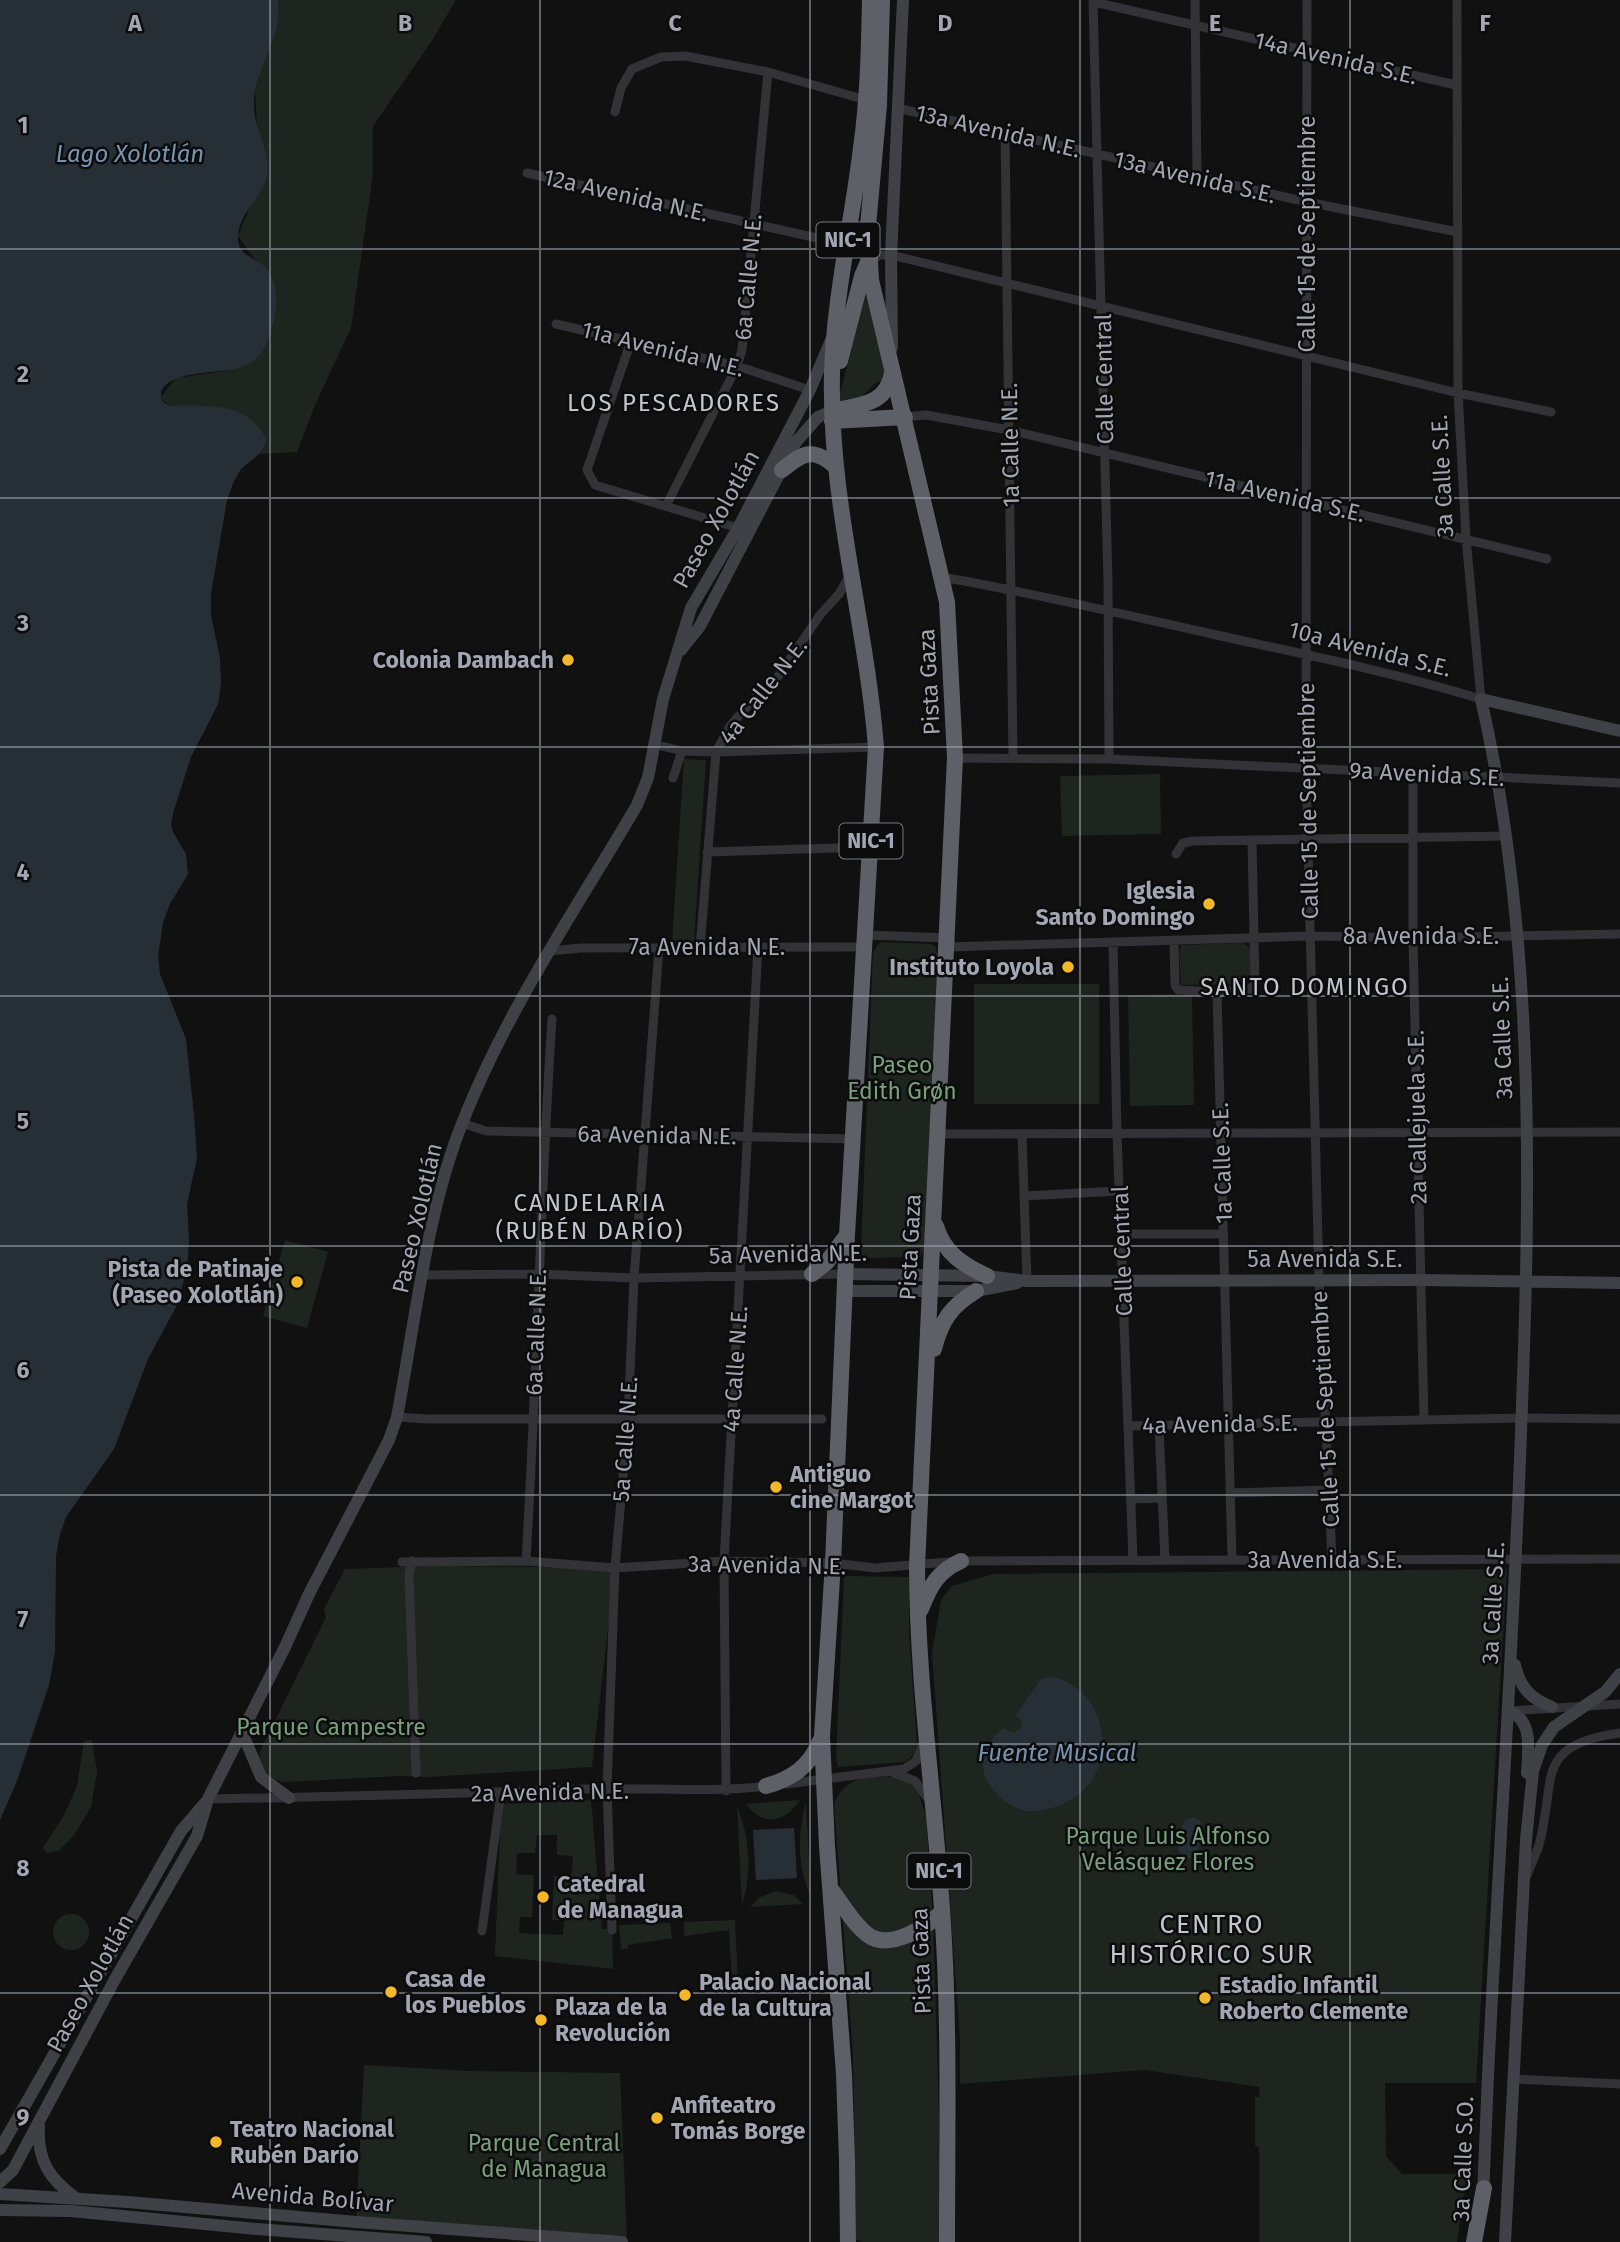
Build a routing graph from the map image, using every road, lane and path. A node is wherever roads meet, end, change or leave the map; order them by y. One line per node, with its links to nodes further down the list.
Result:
1 (870, 0): 12 (highway, NIC-1)
2 (882, 0): 24 (highway, NIC-1)
3 (903, 0): 13 (street)
4 (1195, 0): 8 (street)
5 (1307, 0): 9 (street, Calle 15 de Septiembre)
6 (1457, 0): 11 (street, 3a Calle S.E.)
7 (1094, 1): 8 (street, 14a Avenida S.E.); 16 (street, Calle Central)
8 (1195, 26): 9 (street, 14a Avenida S.E.); 18 (street)
9 (1307, 52): 11 (street, 14a Avenida S.E.); 19 (street, Calle 15 de Septiembre)
10 (768, 72): 12 (street); 14 (street); 20 (street, 6a Calle N.E.)
11 (1456, 85): 21 (street, 3a Calle S.E.)
12 (866, 100): 22 (highway, NIC-1)
13 (897, 108): 15 (street, 13a Avenida N.E.); 23 (street)
14 (614, 113)
15 (1005, 132): 16 (street, 13a Avenida N.E.); 25 (street, 1a Calle N.E.)
16 (1098, 155): 18 (street, 13a Avenida S.E.); 26 (street, Calle Central)
17 (527, 173): 20 (street, 12a Avenida N.E.)
18 (1196, 176): 19 (street, 13a Avenida S.E.)
19 (1307, 202): 21 (street, 13a Avenida S.E.); 30 (street, Calle 15 de Septiembre)
20 (752, 223): 22 (street, 12a Avenida N.E.); 31 (street, 6a Calle N.E.)
21 (1458, 232): 35 (street, 3a Calle S.E.)
22 (848, 245): 28 (highway, NIC-1)
23 (891, 254): 24 (street); 25 (street); 32 (street)
24 (869, 261): 32 (highway, Pista Gaza / NIC-1); 34 (highway)
25 (1007, 282): 26 (street); 39 (street, 1a Calle N.E.)
26 (1102, 305): 30 (street); 40 (street, Calle Central)
27 (556, 324): 29 (street, 11a Avenida N.E.)
28 (834, 333): 33 (street, Paseo Xolotlán); 34 (highway, NIC-1)
29 (631, 341): 31 (street, 11a Avenida N.E.); 44 (street)
30 (1307, 354): 35 (street); 43 (street, Calle 15 de Septiembre)
31 (737, 366): 33 (street, 11a Avenida N.E.); 44 (street, 6a Calle N.E.)
32 (892, 373): 37 (highway); 38 (highway, Pista Gaza / NIC-1)
33 (810, 390): 45 (street, Paseo Xolotlán)
34 (832, 390): 37 (highway, NIC-1)
35 (1458, 393): 36 (street); 46 (street, 3a Calle S.E.)
36 (1551, 412)
37 (832, 416): 38 (highway); 41 (highway, NIC-1); 42 (street, Paseo Xolotlán)
38 (905, 417): 39 (street); 49 (highway, Pista Gaza / NIC-1)
39 (1009, 430): 40 (street); 50 (street, 1a Calle N.E.)
40 (1105, 453): 43 (street, 11a Avenida S.E.); 51 (street, Calle Central)
41 (836, 467): 42 (highway); 48 (highway, NIC-1)
42 (782, 470): 52 (street, Paseo Xolotlán)
43 (1307, 502): 46 (street, 11a Avenida S.E.); 53 (street, Calle 15 de Septiembre)
44 (666, 506): 45 (street)
45 (738, 528): 52 (street, Paseo Xolotlán)
46 (1466, 538): 47 (street); 54 (street, 3a Calle S.E.)
47 (1547, 559)
48 (851, 573): 57 (highway, NIC-1); 59 (street, 4a Calle N.E.)
49 (942, 577): 50 (street, 10a Avenida S.E.); 60 (highway, Pista Gaza / NIC-1)
50 (1013, 590): 51 (street, 10a Avenida S.E.); 61 (street, 1a Calle N.E.)
51 (1108, 611): 53 (street, 10a Avenida S.E.); 62 (street, Calle Central)
52 (679, 653): 56 (street, Paseo Xolotlán)
53 (1307, 655): 54 (street, 10a Avenida S.E.); 63 (street, Calle 15 de Septiembre)
54 (1481, 699): 55 (street, 10a Avenida S.E.); 65 (street, 3a Calle S.E.)
55 (1620, 731)
56 (653, 744): 58 (street); 87 (street, Paseo Xolotlán)
57 (876, 747): 59 (street); 72 (highway, NIC-1)
58 (682, 751): 59 (street); 66 (street)
59 (716, 752): 73 (street, 4a Calle N.E.)
60 (955, 758): 61 (street, 9a Avenida S.E.); 82 (highway, Pista Gaza / NIC-1)
61 (1013, 758): 62 (street, 9a Avenida S.E.)
62 (1109, 759): 63 (street, 9a Avenida S.E.)
63 (1306, 768): 64 (street, 9a Avenida S.E.); 70 (street, Calle 15 de Septiembre)
64 (1413, 773): 65 (street, 9a Avenida S.E.); 69 (street, 2a Callejuela S.E.)
65 (1497, 777): 67 (street, 9a Avenida S.E.); 68 (street, 3a Calle S.E.)
66 (673, 778)
67 (1620, 783)
68 (1507, 836): 69 (street); 77 (street, 3a Calle S.E.)
69 (1413, 837): 70 (street); 79 (street, 2a Callejuela S.E.)
70 (1308, 839): 71 (street); 76 (street, Calle 15 de Septiembre)
71 (1252, 841): 74 (street); 78 (street)
72 (870, 846): 73 (street); 81 (highway, NIC-1)
73 (707, 852): 84 (street, 4a Calle N.E.)
74 (1176, 854)
75 (1620, 934): 77 (street, 8a Avenida S.E.)
76 (1310, 936): 78 (street, 8a Avenida S.E.); 79 (street, 8a Avenida S.E.); 94 (street, Calle 15 de Septiembre)
77 (1519, 936): 79 (street, 8a Avenida S.E.); 91 (street, 3a Calle S.E.)
78 (1254, 938): 80 (street, 8a Avenida S.E.); 88 (street)
79 (1413, 938): 95 (street, 2a Callejuela S.E.)
80 (1174, 940): 83 (street, 8a Avenida S.E.); 88 (street)
81 (866, 941): 82 (street, 7a Avenida N.E.); 85 (street, 7a Avenida N.E.); 102 (highway, NIC-1)
82 (948, 942): 83 (street, 8a Avenida S.E.); 96 (highway, Pista Gaza / NIC-1)
83 (1113, 942): 97 (street, Calle Central)
84 (699, 947): 85 (street, 7a Avenida N.E.); 86 (street, 7a Avenida N.E.)
85 (758, 947): 101 (street, 4a Calle N.E.)
86 (659, 948): 87 (street, 7a Avenida N.E.); 99 (street, 5a Calle N.E.)
87 (550, 951): 90 (street, Paseo Xolotlán)
88 (1217, 992): 98 (street, 1a Calle S.E.)
89 (552, 1019): 93 (street, 6a Calle N.E.)
90 (462, 1123): 93 (street, 6a Avenida N.E.); 111 (street, Paseo Xolotlán)
91 (1526, 1132): 92 (street); 95 (street); 122 (street, 3a Calle S.E.)
92 (1620, 1132)
93 (545, 1133): 99 (street, 6a Avenida N.E.); 109 (street, 6a Calle N.E.)
94 (1316, 1133): 95 (street); 98 (street); 117 (street, Calle 15 de Septiembre)
95 (1417, 1133): 118 (street, 2a Callejuela S.E.)
96 (938, 1134): 100 (street); 105 (highway, Pista Gaza / NIC-1)
97 (1116, 1134): 98 (street); 100 (street); 103 (street, Calle Central)
98 (1221, 1134): 107 (street, 1a Calle S.E.)
99 (647, 1135): 101 (street, 6a Avenida N.E.); 114 (street, 5a Calle N.E.)
100 (1022, 1135): 104 (street)
101 (748, 1137): 102 (street, 6a Avenida N.E.); 112 (street, 4a Calle N.E.)
102 (854, 1139): 108 (highway, NIC-1)
103 (1119, 1191): 104 (street); 106 (street, Calle Central)
104 (1024, 1196): 119 (street)
105 (934, 1215): 113 (highway); 121 (highway, Pista Gaza / NIC-1)
106 (1121, 1234): 107 (street); 115 (street, Calle Central)
107 (1224, 1234): 116 (street, 1a Calle S.E.)
108 (847, 1235): 110 (highway); 120 (highway, NIC-1)
109 (538, 1273): 111 (street, 5a Avenida N.E.); 114 (street, 5a Avenida N.E.); 128 (street, 6a Calle N.E.)
110 (812, 1274): 112 (street, 5a Avenida N.E.); 120 (street, 5a Avenida N.E.)
111 (423, 1275): 126 (street, Paseo Xolotlán)
112 (741, 1276): 114 (street, 5a Avenida N.E.); 130 (street, 4a Calle N.E.)
113 (987, 1276): 119 (street, 5a Avenida N.E.); 121 (street, 5a Avenida N.E.)
114 (634, 1278): 129 (street, 5a Calle N.E.)
115 (1123, 1280): 116 (street, 5a Avenida S.E.); 119 (street, 5a Avenida N.E.); 136 (street, Calle Central)
116 (1225, 1280): 117 (street, 5a Avenida S.E.); 135 (street, 1a Calle S.E.)
117 (1320, 1280): 118 (street, 5a Avenida S.E.); 134 (street, Calle 15 de Septiembre)
118 (1421, 1280): 122 (street, 5a Avenida S.E.); 133 (street, 2a Callejuela S.E.)
119 (1027, 1281): 124 (street, 5a Avenida N.E.)
120 (846, 1283): 121 (street, 5a Avenida N.E.); 153 (highway, NIC-1)
121 (930, 1283): 124 (street, 5a Avenida N.E.); 125 (highway, Pista Gaza / NIC-1)
122 (1526, 1283): 123 (street); 127 (street, 3a Calle S.E.)
123 (1620, 1283)
124 (976, 1291): 125 (highway)
125 (926, 1385): 154 (highway, Pista Gaza / NIC-1)
126 (397, 1417): 128 (street); 163 (street, Paseo Xolotlán)
127 (1522, 1418): 132 (street, 4a Avenida S.E.); 133 (street, 4a Avenida S.E.); 143 (street, 3a Calle S.E.)
128 (534, 1419): 129 (street); 145 (street, 6a Calle N.E.)
129 (628, 1419): 130 (street); 155 (street, 5a Calle N.E.)
130 (732, 1419): 131 (street); 150 (street, 4a Calle N.E.)
131 (822, 1419)
132 (1620, 1419)
133 (1424, 1420): 134 (street, 4a Avenida S.E.)
134 (1326, 1422): 135 (street, 4a Avenida S.E.); 138 (street, Calle 15 de Septiembre)
135 (1228, 1424): 137 (street, 4a Avenida S.E.); 139 (street, 1a Calle S.E.)
136 (1128, 1426): 137 (street, 4a Avenida S.E.); 141 (street, Calle Central)
137 (1160, 1426): 140 (street)
138 (1329, 1490): 139 (street); 142 (street, Calle 15 de Septiembre)
139 (1230, 1493): 148 (street, 1a Calle S.E.)
140 (1162, 1498): 141 (street); 147 (street)
141 (1131, 1499): 146 (street, Calle Central)
142 (1332, 1559): 143 (street, 3a Avenida S.E.); 148 (street, 3a Avenida S.E.)
143 (1516, 1559): 144 (street); 157 (street, 3a Calle S.E.)
144 (1620, 1559)
145 (526, 1560): 149 (street, 3a Avenida N.E.); 155 (street, 3a Avenida N.E.)
146 (1133, 1560): 147 (street, 3a Avenida S.E.); 151 (street, 3a Avenida N.E.)
147 (1165, 1560): 148 (street, 3a Avenida S.E.)
148 (1232, 1560)
149 (412, 1561): 152 (street, 3a Avenida N.E.); 167 (street)
150 (724, 1561): 153 (street, 3a Avenida N.E.); 155 (street, 3a Avenida N.E.); 172 (street, 4a Calle N.E.)
151 (961, 1561): 154 (street, 3a Avenida N.E.); 156 (highway)
152 (402, 1562)
153 (833, 1563): 154 (street, 3a Avenida N.E.); 166 (highway, NIC-1)
154 (917, 1566): 156 (highway, Pista Gaza / NIC-1)
155 (615, 1568): 171 (street, 5a Calle N.E.)
156 (917, 1618): 165 (highway, Pista Gaza / NIC-1)
157 (1512, 1648): 161 (street); 162 (street, 3a Calle S.E.)
158 (1620, 1674): 159 (street)
159 (1588, 1704): 160 (street); 161 (street); 177 (street)
160 (1620, 1704)
161 (1552, 1707): 162 (street)
162 (1508, 1711): 177 (street); 183 (street, 3a Calle S.E.)
163 (242, 1732): 174 (street); 175 (street, Paseo Xolotlán)
164 (1620, 1733): 178 (street)
165 (926, 1735): 168 (street, 2a Avenida N.E.); 176 (highway, Pista Gaza / NIC-1)
166 (822, 1736): 169 (highway, NIC-1); 170 (highway)
167 (416, 1773)
168 (891, 1773): 169 (street, 2a Avenida N.E.); 176 (street)
169 (823, 1779): 170 (street, 2a Avenida N.E.); 179 (highway, NIC-1)
170 (766, 1786): 172 (street, 2a Avenida N.E.)
171 (607, 1789): 172 (street, 2a Avenida N.E.); 173 (street, 2a Avenida N.E.); 181 (street, 5a Calle N.E.)
172 (726, 1791)
173 (501, 1792): 174 (street, 2a Avenida N.E.); 182 (street)
174 (289, 1798): 175 (street, 2a Avenida N.E.)
175 (208, 1799): 186 (street, Paseo Xolotlán); 187 (street, Paseo Xolotlán)
176 (933, 1807): 180 (highway, Pista Gaza / NIC-1)
177 (1526, 1840): 178 (street)
178 (1523, 1883): 184 (street)
179 (830, 1888): 180 (highway); 198 (highway, NIC-1)
180 (942, 1912): 193 (highway, Pista Gaza / NIC-1)
181 (612, 1930)
182 (482, 1931)
183 (1488, 2078): 189 (street, 3a Calle S.O.)
184 (1513, 2079): 185 (street); 203 (street, 3a Calle S.O.)
185 (1620, 2084)
186 (40, 2120): 188 (street, Paseo Xolotlán); 191 (street)
187 (0, 2149)
188 (0, 2182)
189 (1484, 2188): 201 (highway); 202 (street, 3a Calle S.O.)
190 (0, 2194): 191 (street, Avenida Bolívar)
191 (77, 2198): 194 (street, Avenida Bolívar)
192 (0, 2210): 195 (street, Avenida Bolívar)
193 (947, 2220): 199 (highway, Pista Gaza / NIC-1); 200 (highway)
194 (550, 2239): 197 (street, Avenida Bolívar)
195 (376, 2240): 196 (street, Avenida Bolívar)
196 (426, 2242)
197 (622, 2242)
198 (848, 2242)
199 (947, 2242)
200 (959, 2242)
201 (1475, 2242)
202 (1481, 2242)
203 (1505, 2242)

